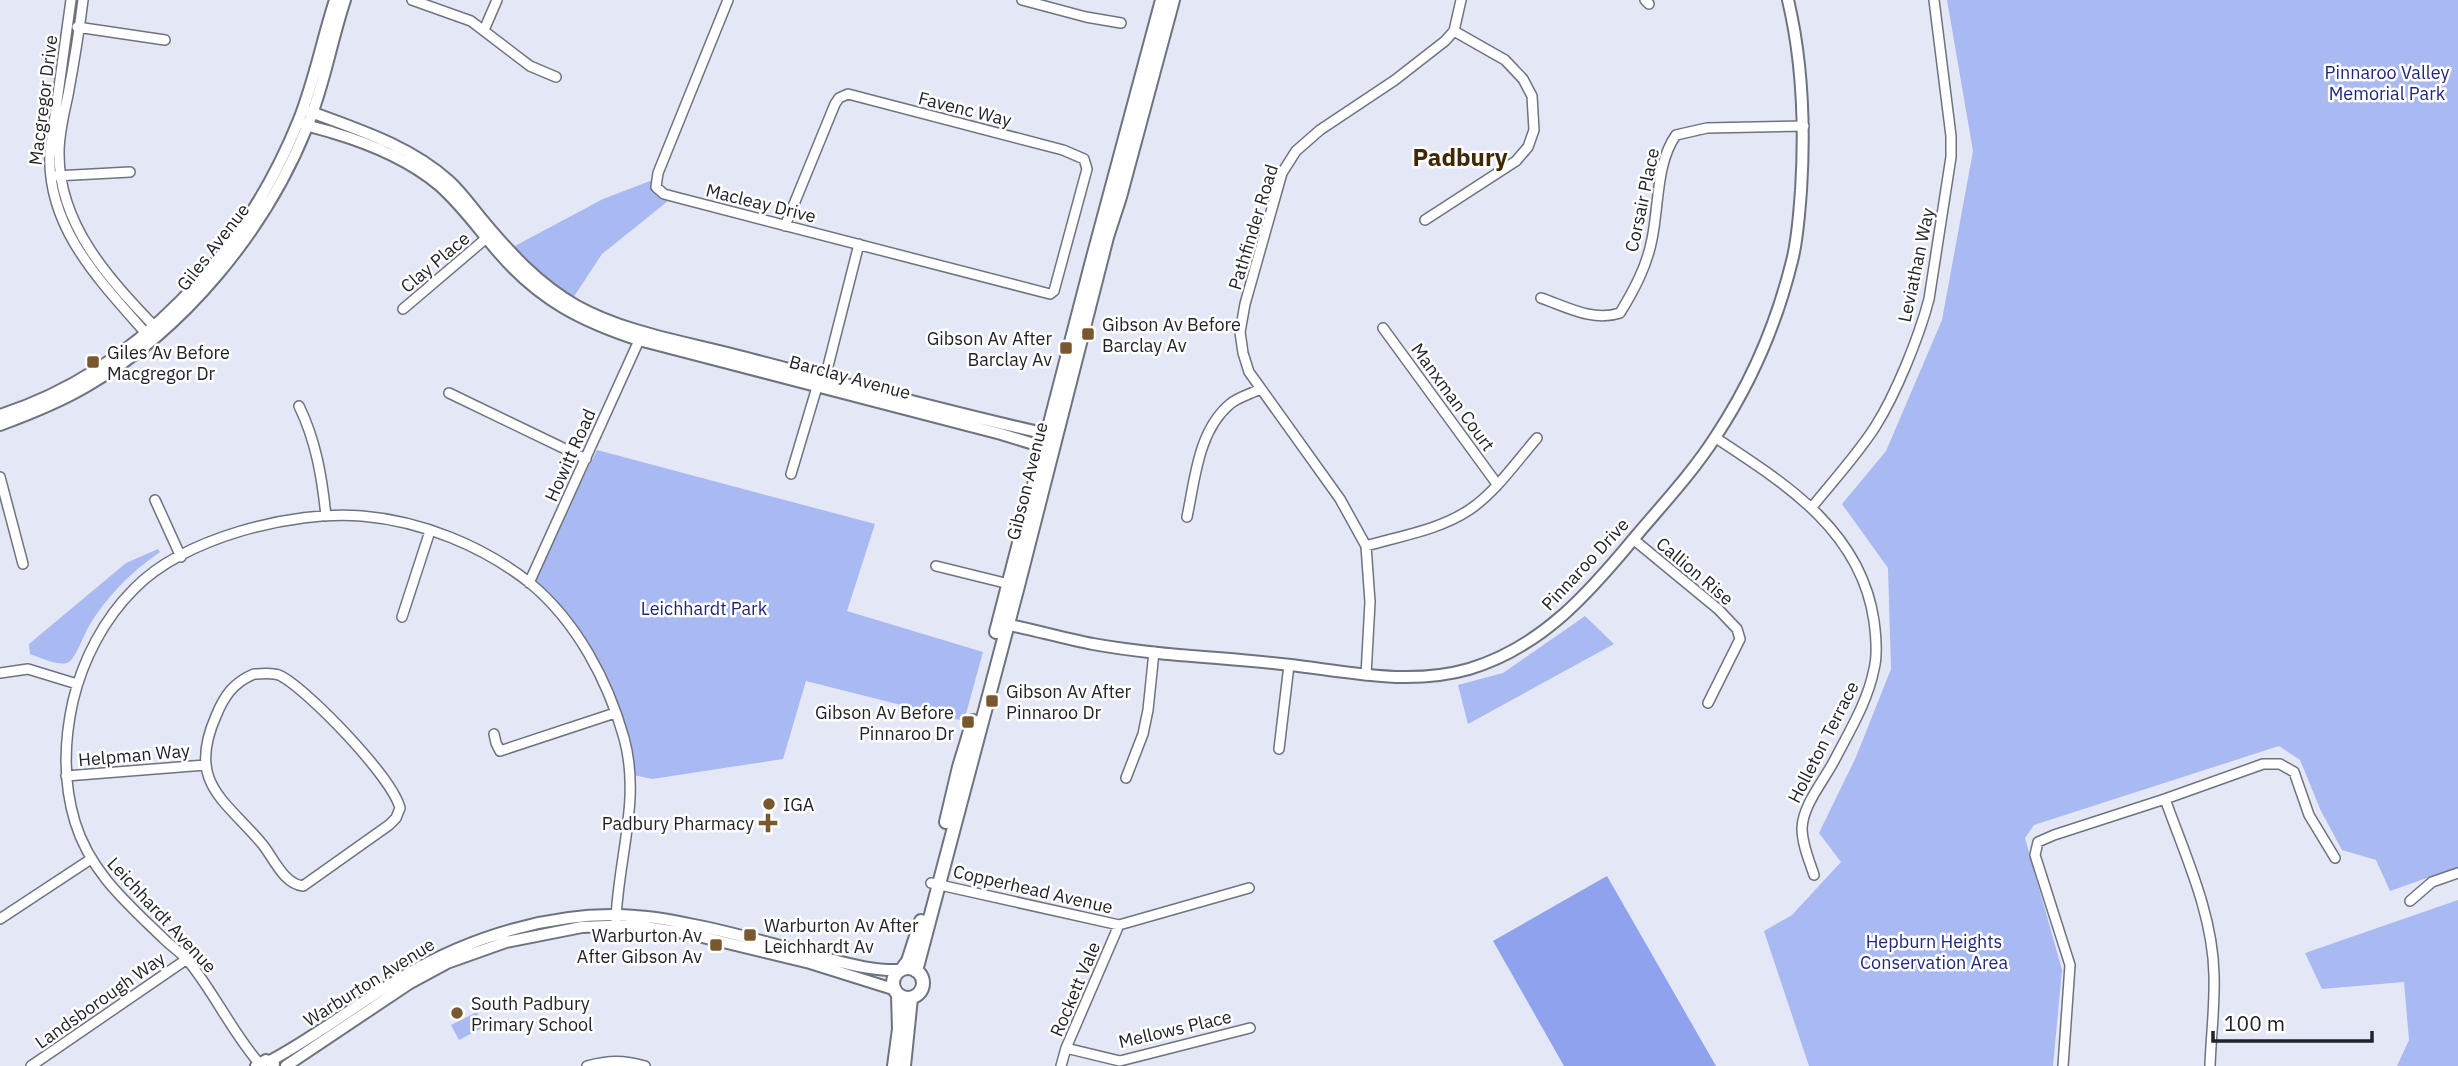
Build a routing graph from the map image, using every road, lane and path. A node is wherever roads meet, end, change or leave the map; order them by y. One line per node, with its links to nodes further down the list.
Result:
1 (71, 0): 15 (street, Macgregor Drive)
2 (83, 0): 16 (street, Macgregor Drive)
3 (335, 0): 21 (street, Giles Avenue)
4 (345, 0): 21 (street, Giles Avenue)
5 (412, 0): 17 (street)
6 (497, 0): 17 (street)
7 (728, 0): 28 (street, Macleay Drive)
8 (1022, 0): 14 (street)
9 (1162, 0): 43 (main road, Gibson Avenue)
10 (1173, 0): 43 (main road, Gibson Avenue)
11 (1461, 0): 18 (street)
12 (1788, 0): 23 (street, Pinnaroo Drive)
13 (1934, 0): 52 (street, Leviathan Way)
14 (1121, 23)
15 (68, 26): 16 (street); 26 (street, Macgregor Drive)
16 (80, 27): 19 (street); 25 (street, Macgregor Drive)
17 (484, 30): 20 (street)
18 (1454, 31): 27 (street); 38 (street, Pathfinder Road)
19 (165, 40)
20 (556, 77)
21 (308, 111): 22 (street, Giles Avenue); 29 (street, Barclay Avenue)
22 (303, 124): 29 (street, Barclay Avenue); 35 (street, Giles Avenue)
23 (1804, 126): 32 (street, Corsair Place); 45 (street, Pinnaroo Drive)
24 (131, 172): 25 (street)
25 (61, 175): 26 (street); 35 (street, Macgregor Drive)
26 (50, 176): 35 (street, Macgregor Drive)
27 (1425, 220)
28 (785, 226): 30 (street, Macleay Drive); 31 (street, Favenc Way)
29 (490, 235): 33 (street, Clay Place); 36 (street, Barclay Avenue)
30 (859, 244): 31 (street, Macleay Drive); 37 (street)
31 (1054, 291)
32 (1541, 298)
33 (403, 309)
34 (1383, 328): 50 (street, Manxman Court)
35 (152, 332): 41 (street, Giles Avenue); 42 (street, Giles Avenue)
36 (641, 335): 37 (street, Barclay Avenue); 47 (street, Howitt Road)
37 (821, 382): 43 (street, Barclay Avenue); 46 (street, Barclay Avenue); 48 (street)
38 (1260, 389): 54 (street); 57 (street, Pathfinder Road)
39 (449, 393): 47 (street)
40 (299, 406): 53 (street)
41 (0, 415)
42 (0, 425)
43 (1052, 435): 46 (main road, Gibson Avenue)
44 (1537, 438): 50 (street)
45 (1716, 438): 52 (street, Holleton Terrace); 56 (street, Pinnaroo Drive)
46 (1048, 449): 62 (main road, Gibson Avenue)
47 (586, 459): 61 (street, Howitt Road)
48 (790, 474)
49 (0, 477): 59 (street)
50 (1497, 484): 57 (street)
51 (155, 500): 58 (street)
52 (1812, 507): 81 (street, Holleton Terrace)
53 (326, 516): 55 (street, Leichhardt Avenue); 58 (street, Leichhardt Avenue)
54 (1187, 517)
55 (430, 531): 61 (street, Leichhardt Avenue); 63 (street)
56 (1633, 540): 68 (street, Pinnaroo Drive); 70 (street, Callion Rise)
57 (1366, 546): 68 (street, Pathfinder Road)
58 (181, 557): 69 (street, Leichhardt Avenue)
59 (23, 564)
60 (936, 566): 62 (street)
61 (529, 583): 71 (street, Leichhardt Avenue)
62 (1013, 585): 64 (main road, Gibson Avenue)
63 (402, 618)
64 (1003, 623): 65 (street, Pinnaroo Drive); 82 (main road, Gibson Avenue)
65 (1154, 652): 66 (street, Pinnaroo Drive); 76 (street)
66 (1289, 664): 68 (street, Pinnaroo Drive); 73 (street)
67 (0, 673): 69 (street)
68 (1366, 675)
69 (77, 684): 75 (street, Leichhardt Avenue)
70 (1708, 703)
71 (615, 713): 72 (street); 86 (street, Leichhardt Avenue)
72 (494, 734)
73 (1279, 749)
74 (205, 765): 74 (street, Helpman Way); 75 (street, Helpman Way)
75 (66, 776): 79 (street, Leichhardt Avenue)
76 (1126, 778)
77 (2165, 799): 78 (street); 102 (street); 103 (street)
78 (2335, 858)
79 (91, 859): 85 (street); 88 (street, Leichhardt Avenue)
80 (2458, 873): 84 (street)
81 (1814, 875)
82 (935, 883): 87 (street, Copperhead Avenue); 89 (main road, Gibson Avenue); 90 (main road, Gibson Avenue)
83 (1249, 888): 87 (street, Copperhead Avenue)
84 (2410, 901)
85 (0, 919)
86 (616, 921): 89 (street, Warburton Avenue); 91 (street, Warburton Avenue); 94 (street, Warburton Avenue); 96 (street, Warburton Avenue)
87 (1119, 925): 93 (street, Rockett Vale)
88 (187, 959): 94 (street, Leichhardt Avenue); 95 (street, Landsborough Way)
89 (901, 970): 90 (main road); 91 (main road)
90 (916, 971): 91 (main road)
91 (901, 994): 99 (main road); 100 (main road)
92 (1250, 1028): 93 (street, Mellows Place)
93 (1066, 1048): 101 (street, Rockett Vale)
94 (265, 1064)
95 (31, 1066)
96 (286, 1066)
97 (587, 1066): 98 (street)
98 (645, 1066)
99 (894, 1066)
100 (904, 1066)
101 (1061, 1066)
102 (2063, 1066)
103 (2210, 1066)

